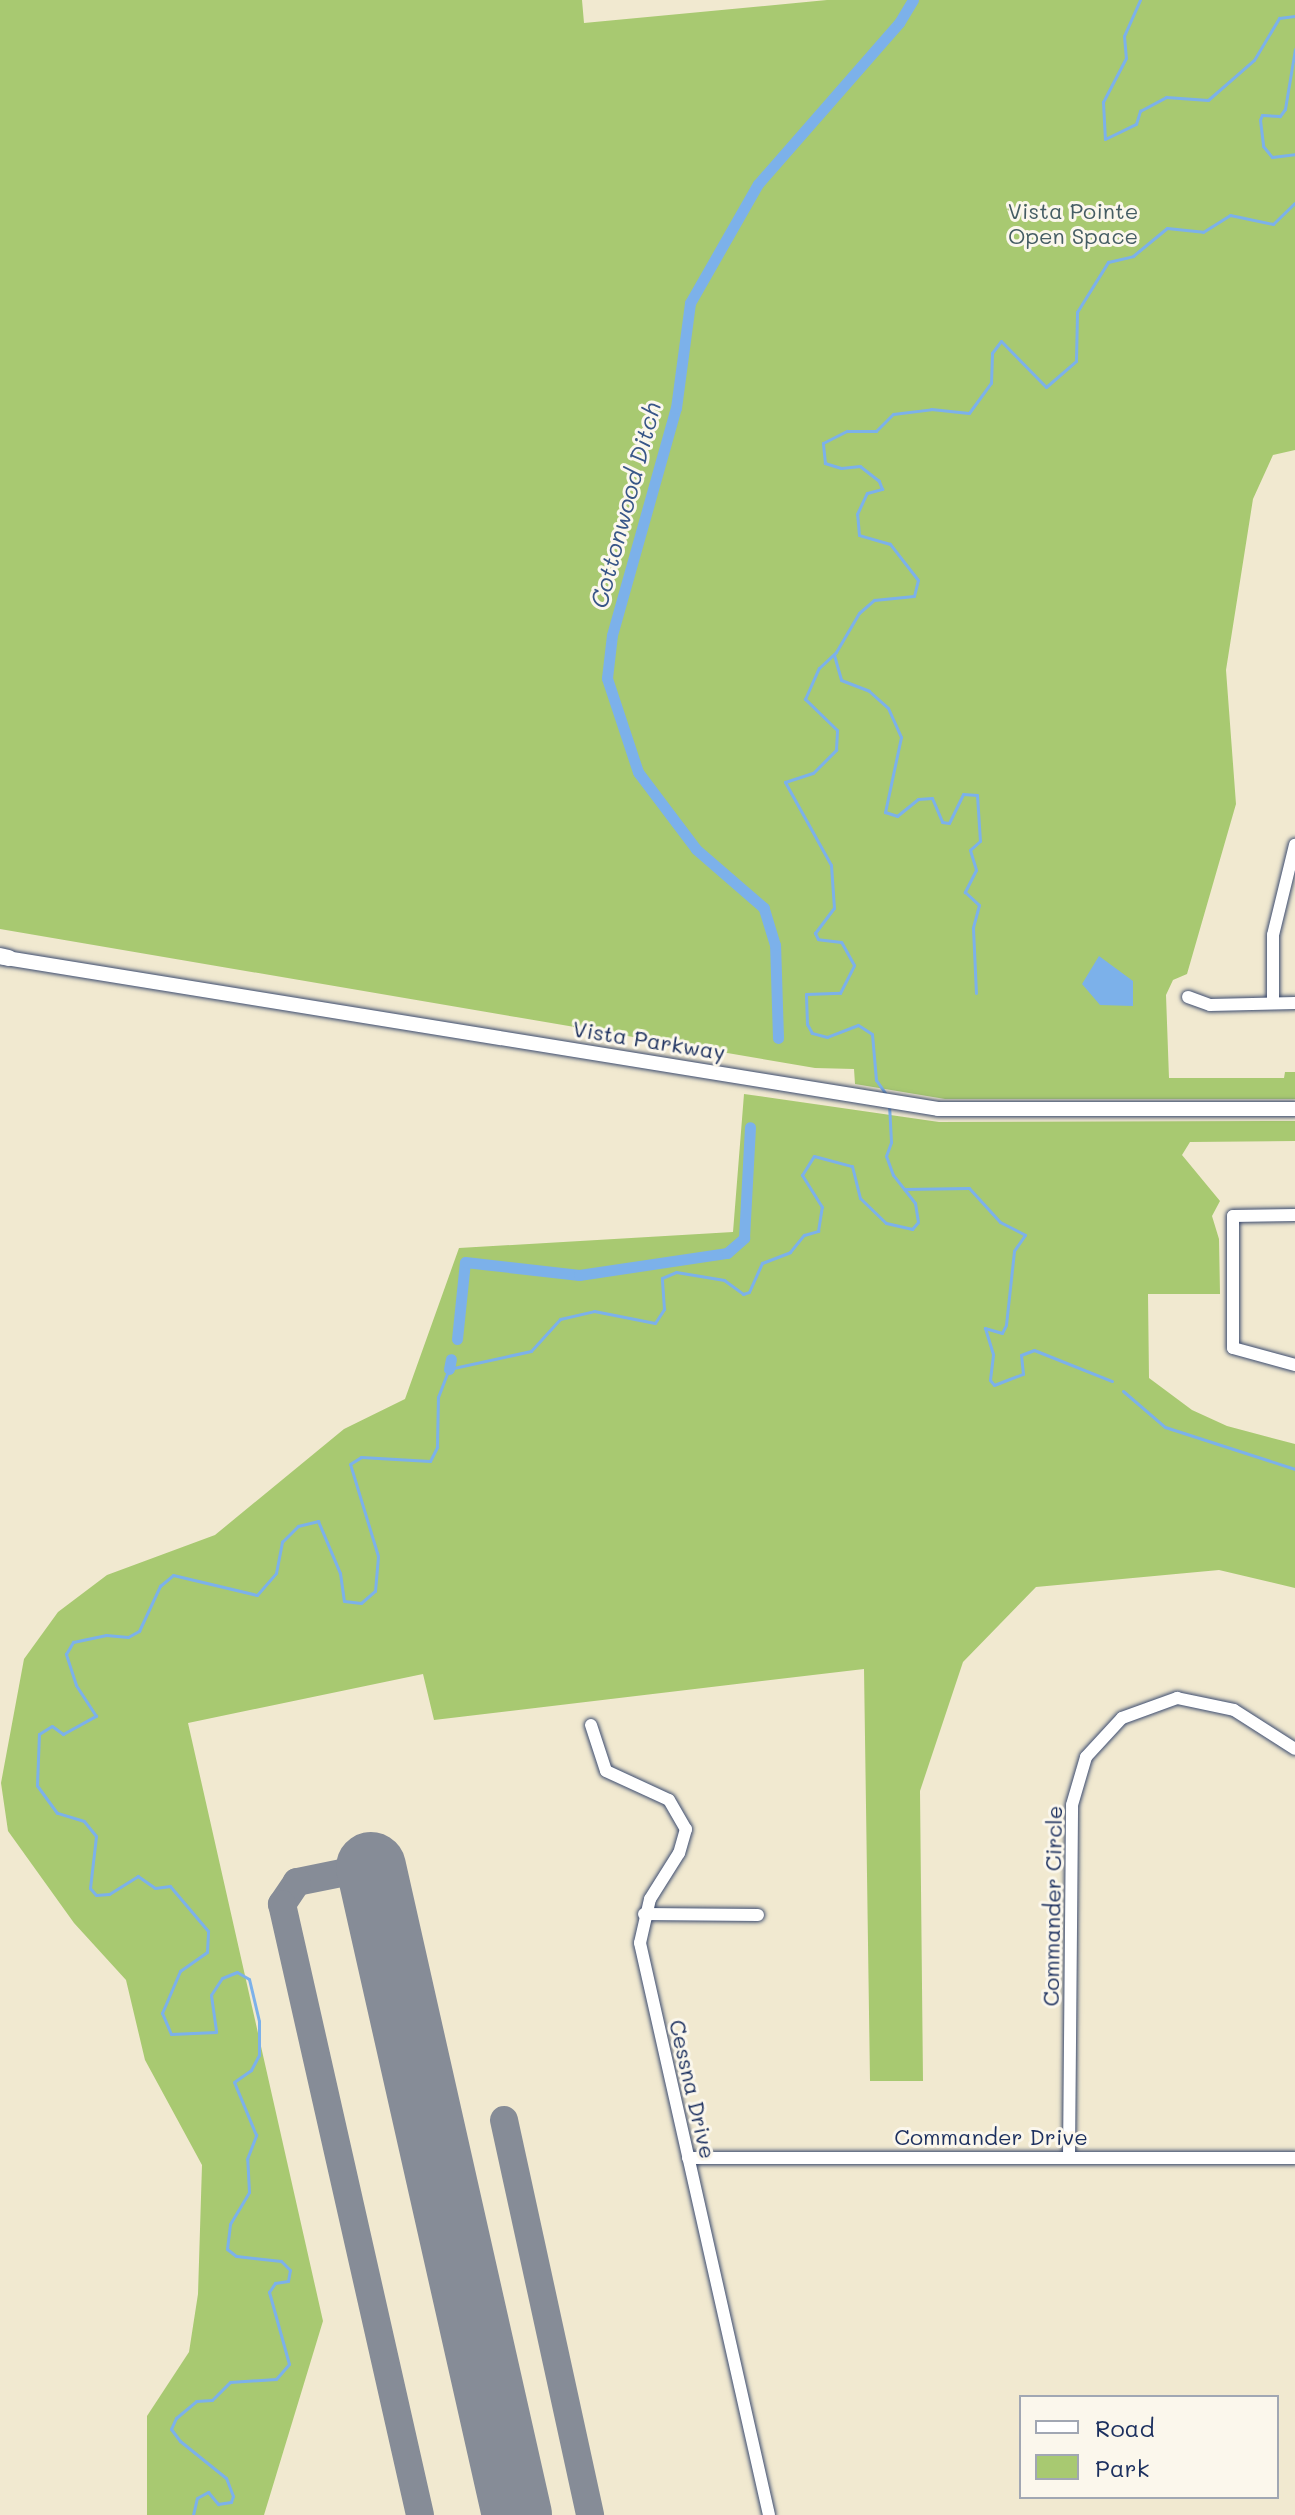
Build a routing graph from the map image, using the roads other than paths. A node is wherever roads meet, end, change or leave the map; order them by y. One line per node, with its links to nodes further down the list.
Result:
1 (1295, 845): 2 (street)
2 (1293, 868): 5 (street)
3 (3, 957): 7 (street, Vista Parkway)
4 (1188, 997): 5 (street)
5 (1273, 1003): 6 (street)
6 (1295, 1003)
7 (1295, 1109)
8 (1295, 1215): 9 (street)
9 (1295, 1365)
10 (591, 1725): 12 (street, Cessna Drive)
11 (1295, 1749): 14 (street, Commander Circle)
12 (644, 1914): 13 (street); 15 (street, Cessna Drive)
13 (758, 1915)
14 (1069, 2157): 15 (street, Commander Drive); 16 (street, Commander Drive)
15 (688, 2158): 17 (street, Cessna Drive)
16 (1295, 2158)
17 (769, 2515)

